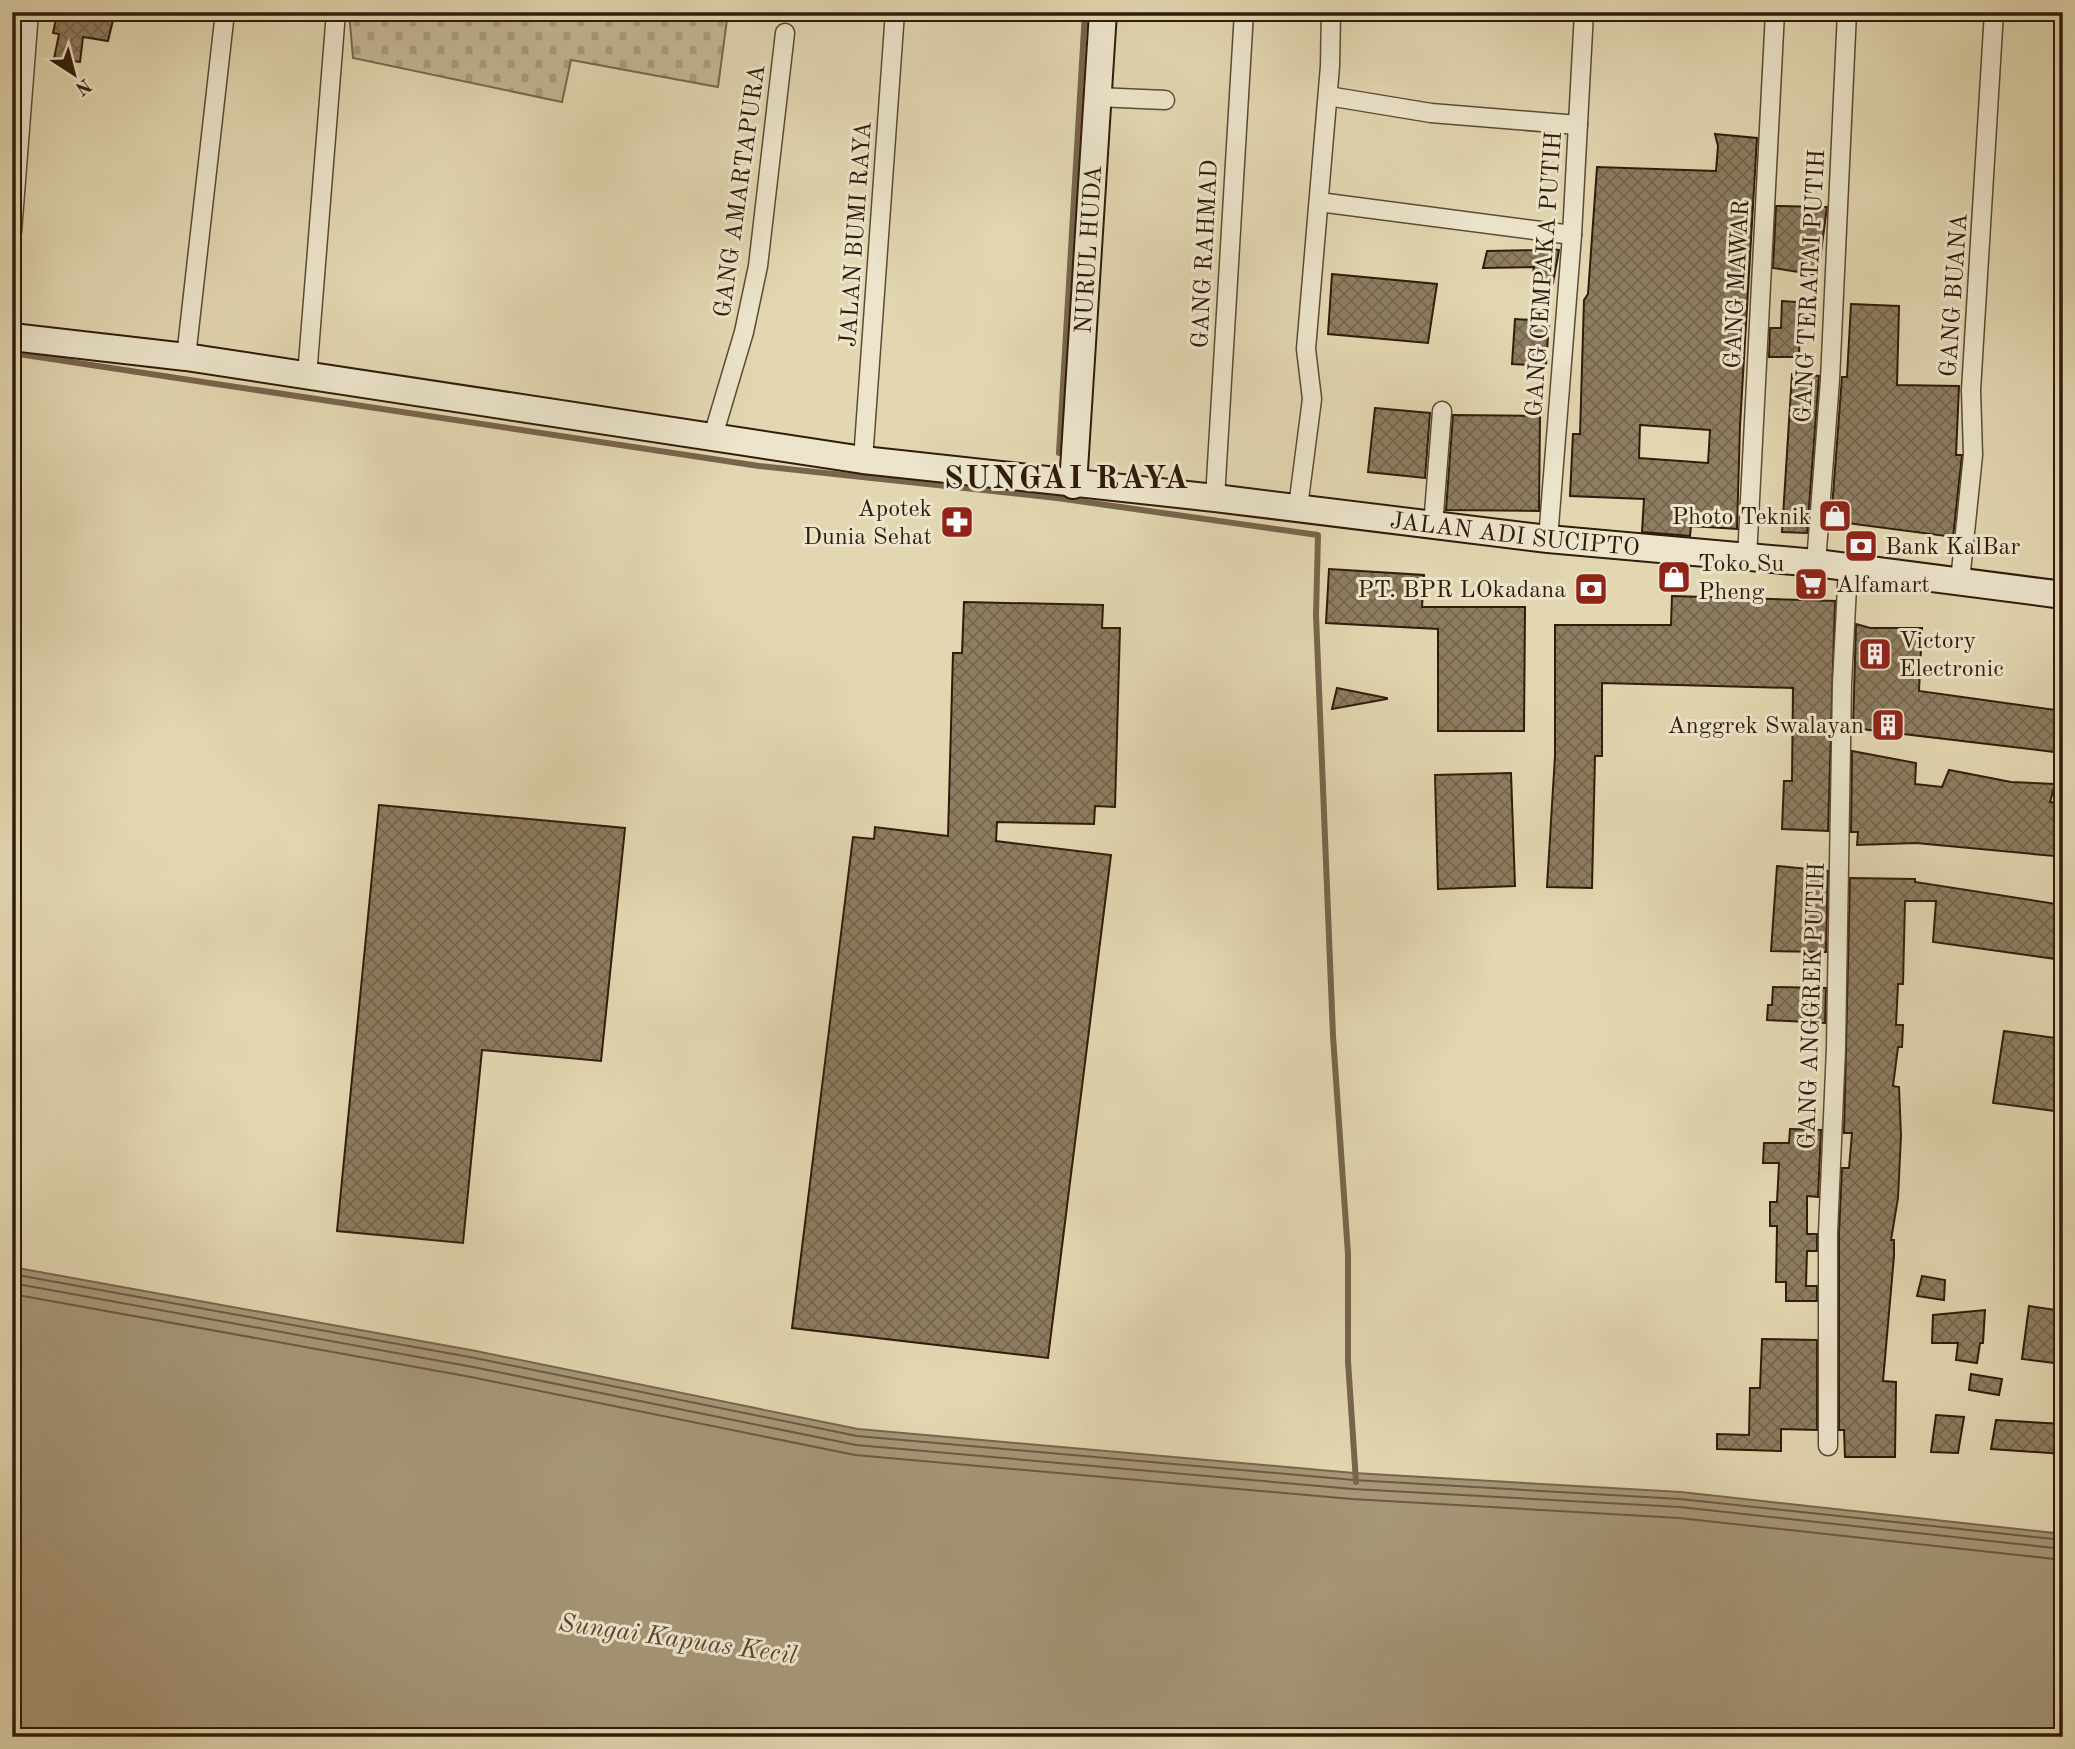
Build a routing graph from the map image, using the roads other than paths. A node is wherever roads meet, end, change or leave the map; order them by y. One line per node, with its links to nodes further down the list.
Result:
1 (29, 12): 18 (street)
2 (225, 12): 21 (street)
3 (336, 12): 22 (street)
4 (895, 12): 25 (street, JALAN BUMI RAYA)
5 (1103, 12): 14 (main road, NURUL HUDA)
6 (1244, 12): 27 (street, GANG RAHMAD)
7 (1331, 12): 13 (street)
8 (1583, 12): 16 (street, GANG CEMPAKA PUTIH)
9 (1775, 12): 31 (street, GANG MAWAR)
10 (1847, 12): 32 (street, GANG TERATAI PUTIH)
11 (1994, 12): 34 (street, GANG BUANA)
12 (785, 33): 24 (street, GANG AMARTAPURA)
13 (1328, 96): 16 (street); 17 (street)
14 (1097, 97): 15 (street); 26 (main road, NURUL HUDA)
15 (1165, 100)
16 (1578, 125): 19 (street, GANG CEMPAKA PUTIH)
17 (1319, 202): 19 (street); 28 (street)
18 (12, 232)
19 (1572, 235): 30 (street, GANG CEMPAKA PUTIH)
20 (12, 337): 21 (main road, JALAN ADI SUCIPTO)
21 (186, 357): 22 (main road, JALAN ADI SUCIPTO)
22 (307, 376): 24 (main road, JALAN ADI SUCIPTO)
23 (1442, 411): 29 (street)
24 (713, 436): 25 (main road, JALAN ADI SUCIPTO)
25 (863, 460): 26 (main road, JALAN ADI SUCIPTO)
26 (1073, 485): 27 (main road, JALAN ADI SUCIPTO)
27 (1215, 498): 28 (main road, JALAN ADI SUCIPTO)
28 (1298, 507): 29 (main road, JALAN ADI SUCIPTO)
29 (1433, 526): 30 (main road, JALAN ADI SUCIPTO)
30 (1548, 540): 31 (main road, JALAN ADI SUCIPTO)
31 (1747, 558): 32 (main road, JALAN ADI SUCIPTO)
32 (1816, 563): 33 (main road, JALAN ADI SUCIPTO)
33 (1848, 567): 34 (main road, JALAN ADI SUCIPTO); 36 (street, GANG ANGGREK PUTIH)
34 (1960, 581): 35 (main road, JALAN ADI SUCIPTO)
35 (2063, 595)
36 (1828, 1446)

